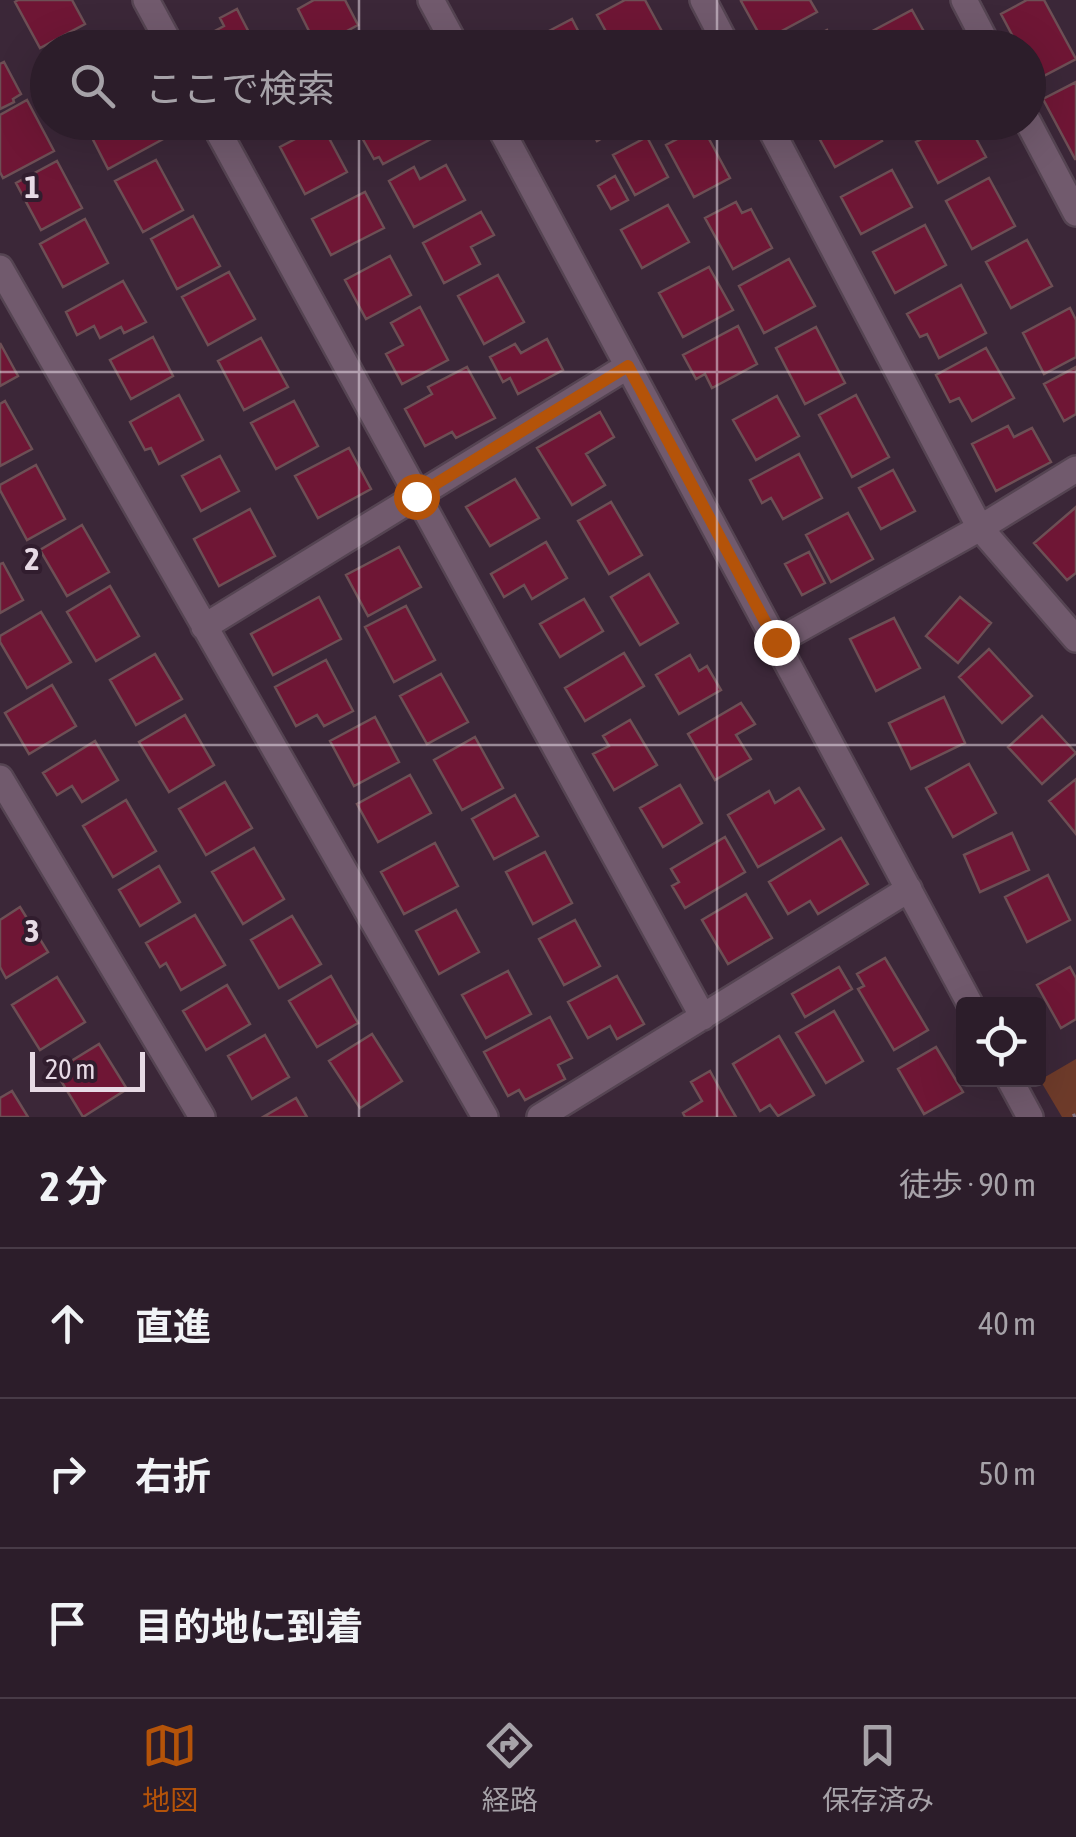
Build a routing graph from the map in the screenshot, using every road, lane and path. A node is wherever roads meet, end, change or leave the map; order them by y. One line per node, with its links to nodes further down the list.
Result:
1 (146, 0): 5 (street)
2 (432, 0): 6 (street)
3 (702, 0): 7 (street)
4 (964, 0): 8 (street)
5 (162, 30)
6 (448, 30)
7 (718, 30)
8 (979, 30)
9 (223, 140): 17 (street)
10 (507, 140): 15 (street)
11 (776, 140): 18 (street)
12 (1037, 140): 13 (street)
13 (1076, 213)
14 (2, 276): 19 (street)
15 (628, 366): 17 (street); 21 (street)
16 (1076, 469): 18 (street)
17 (416, 496): 19 (street); 25 (street)
18 (980, 528): 20 (street); 21 (street)
19 (204, 626): 28 (street)
20 (1076, 638)
21 (776, 642): 23 (street)
22 (0, 778): 27 (street)
23 (908, 890): 24 (street); 25 (street)
24 (966, 997)
25 (703, 1017): 29 (street)
26 (1014, 1087): 30 (street)
27 (202, 1117)
28 (485, 1117)
29 (540, 1117)
30 (1030, 1117)

